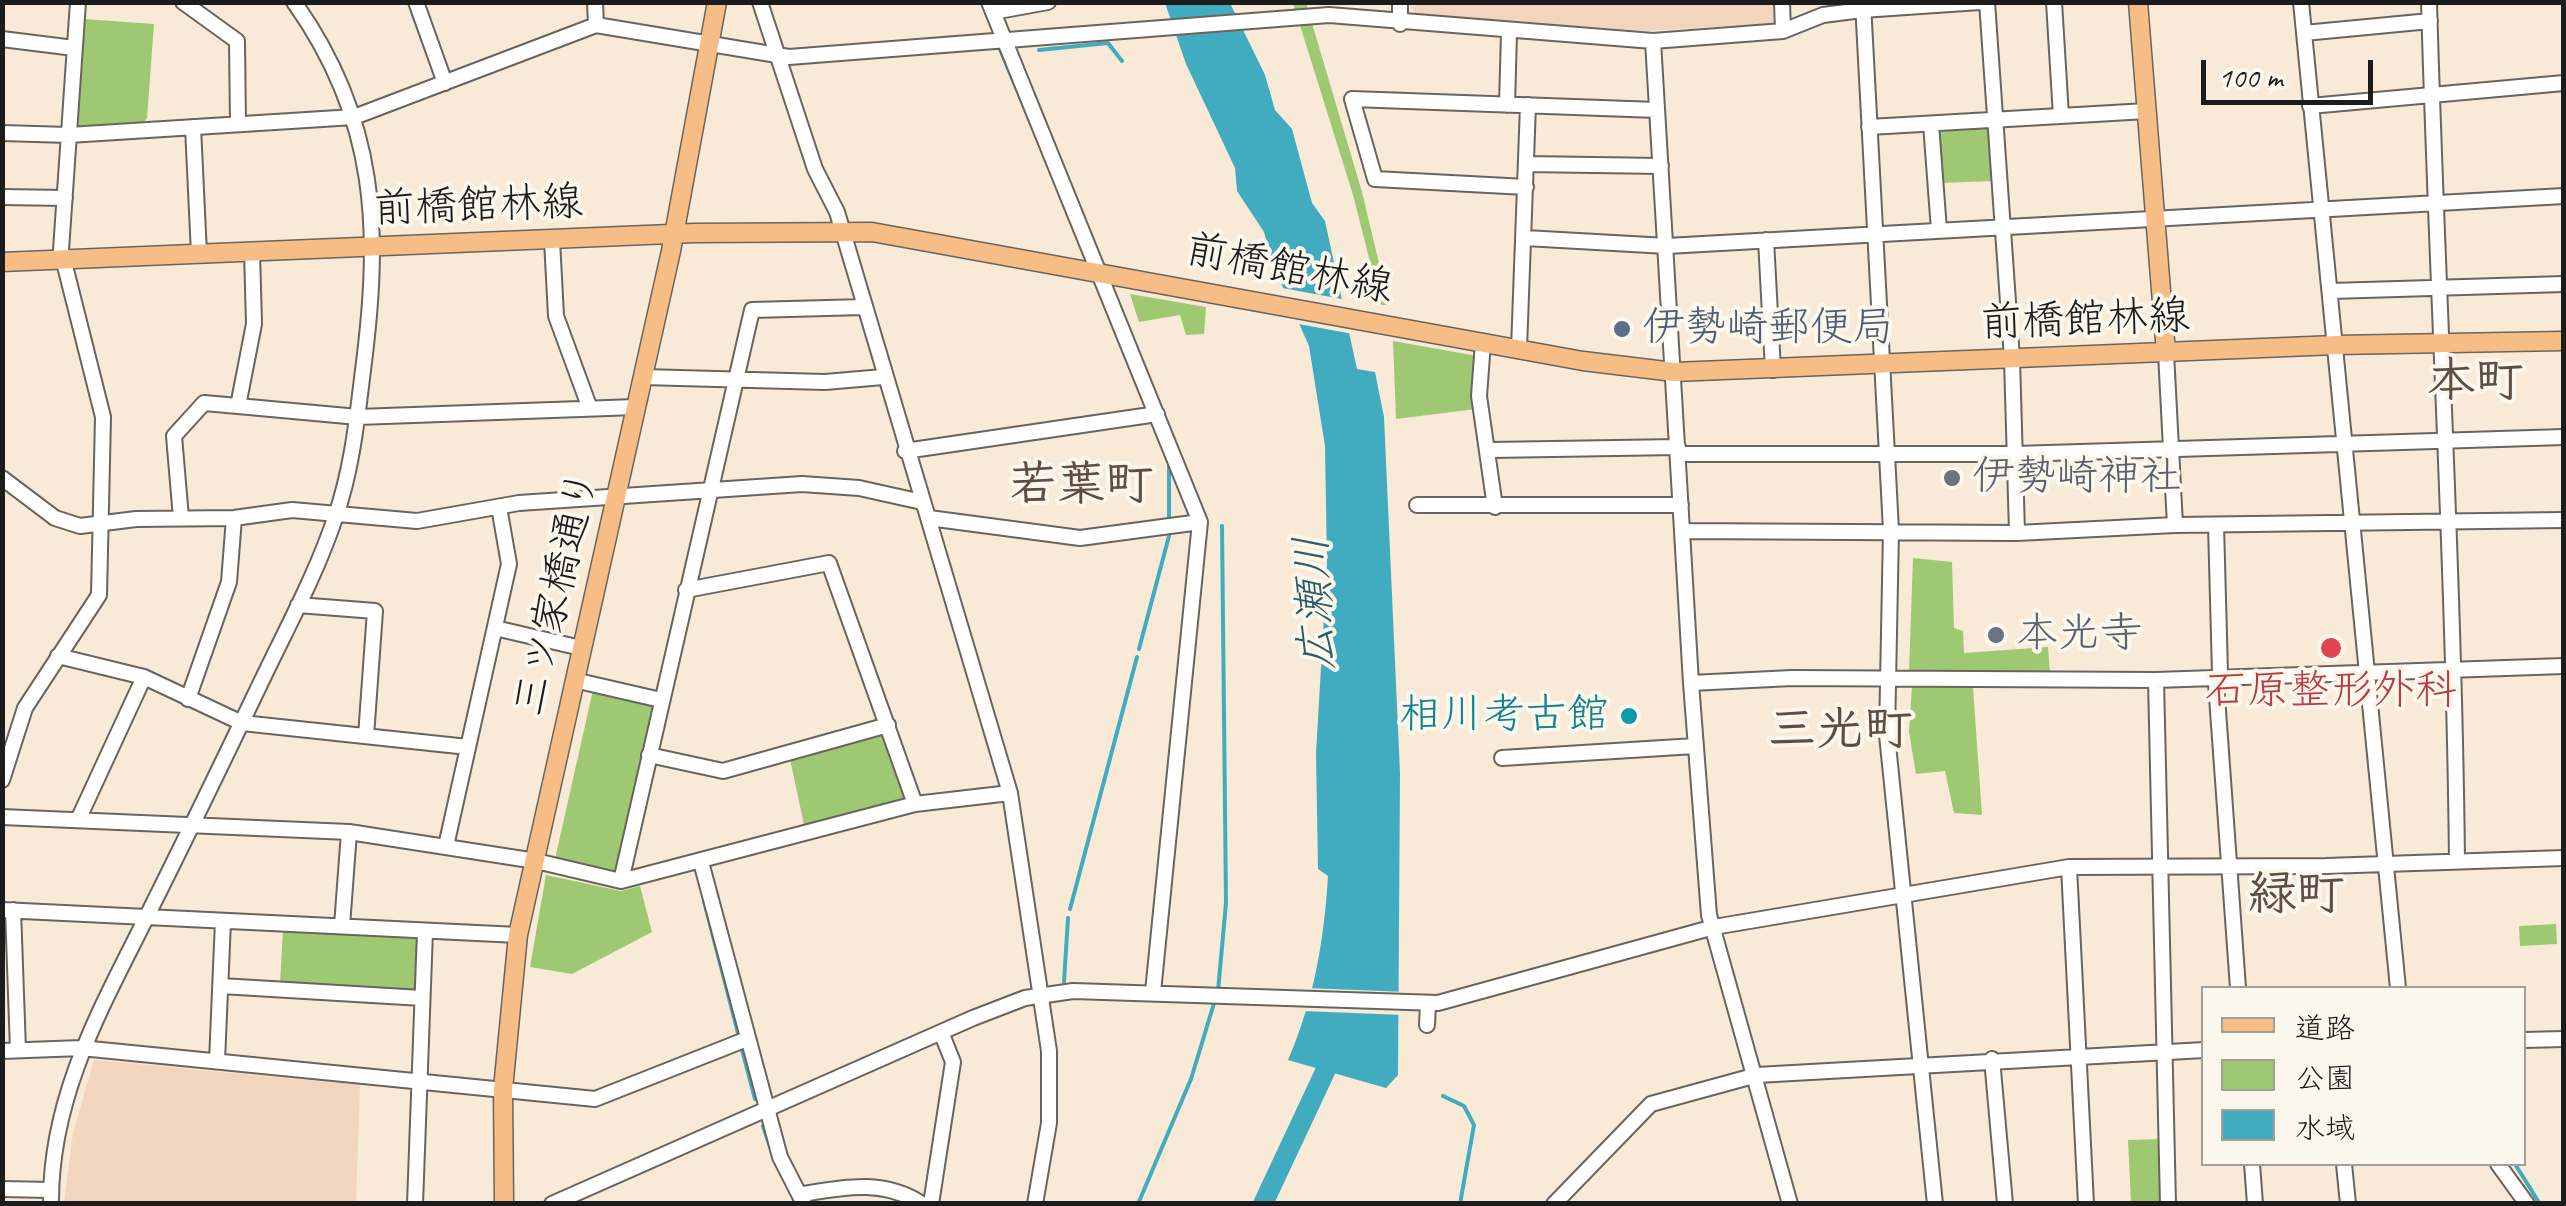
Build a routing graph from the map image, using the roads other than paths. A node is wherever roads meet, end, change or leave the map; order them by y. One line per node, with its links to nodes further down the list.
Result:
1 (78, 2): 28 (street)
2 (183, 2): 41 (street)
3 (294, 2): 39 (street)
4 (595, 2): 20 (street)
5 (717, 2): 27 (main road, 三ツ家橋通り)
6 (760, 2): 29 (street)
7 (1048, 2): 17 (street)
8 (1400, 2): 19 (street)
9 (1782, 2): 21 (street)
10 (1984, 2): 16 (street); 40 (street)
11 (2054, 2): 38 (street)
12 (2138, 2): 37 (main road)
13 (2301, 2): 23 (street)
14 (2429, 2): 18 (street)
15 (422, 4): 30 (street)
16 (1862, 6): 21 (street); 44 (street)
17 (991, 7): 25 (street)
18 (2430, 21): 23 (street); 32 (street)
19 (1400, 24): 22 (street); 25 (street)
20 (596, 25): 27 (street); 30 (street)
21 (1784, 31): 26 (street)
22 (1509, 33): 26 (street); 33 (street)
23 (2304, 33): 35 (street)
24 (2, 39): 28 (street)
25 (1004, 41): 29 (street); 70 (street)
26 (1653, 41): 36 (street)
27 (712, 46): 29 (street); 59 (main road, 三ツ家橋通り)
28 (74, 48): 46 (street)
29 (779, 57): 58 (street)
30 (445, 83): 39 (street)
31 (2564, 83): 32 (street)
32 (2432, 92): 35 (street); 53 (street)
33 (1507, 105): 34 (street); 49 (street)
34 (1528, 105): 36 (street); 47 (street)
35 (2310, 106): 54 (street)
36 (1658, 110): 48 (street)
37 (2147, 111): 38 (street); 55 (main road)
38 (2061, 116): 40 (street)
39 (354, 118): 41 (street); 65 (street)
40 (1995, 120): 42 (street); 56 (street)
41 (238, 124): 43 (street)
42 (1931, 124): 44 (street); 57 (street)
43 (192, 126): 46 (street); 67 (street)
44 (1869, 127): 60 (street)
45 (2, 133): 46 (street)
46 (69, 135): 52 (street)
47 (1526, 164): 48 (street); 49 (street)
48 (1661, 166): 64 (street)
49 (1526, 187): 61 (street)
50 (2, 196): 52 (street)
51 (2564, 196): 53 (street)
52 (65, 198): 68 (street)
53 (2435, 203): 54 (street); 72 (street)
54 (2322, 208): 55 (street); 73 (street)
55 (2156, 220): 56 (street); 80 (main road)
56 (2002, 228): 57 (street); 81 (street)
57 (1939, 230): 60 (street)
58 (842, 231): 59 (main road, 前橋館林線); 70 (main road, 前橋館林線); 74 (street)
59 (674, 234): 62 (main road, 前橋館林線); 85 (main road, 三ツ家橋通り)
60 (1874, 234): 63 (street); 82 (street)
61 (1526, 238): 64 (street); 79 (street)
62 (552, 240): 65 (main road, 前橋館林線); 89 (street)
63 (1766, 240): 64 (street); 83 (street)
64 (1666, 246): 84 (street)
65 (374, 247): 66 (main road, 前橋館林線); 92 (street)
66 (252, 252): 67 (main road, 前橋館林線); 88 (street)
67 (198, 254): 68 (main road, 前橋館林線)
68 (61, 259): 69 (main road, 前橋館林線); 117 (street)
69 (2, 262)
70 (1101, 271): 75 (main road, 前橋館林線); 91 (street)
71 (2564, 284): 72 (street)
72 (2438, 289): 73 (street); 77 (street)
73 (2331, 292): 78 (street)
74 (864, 307): 86 (street); 87 (street)
75 (1483, 342): 79 (main road, 前橋館林線); 97 (street)
76 (2564, 342): 77 (main road, 前橋館林線)
77 (2440, 343): 78 (main road, 前橋館林線); 94 (street)
78 (2336, 345): 80 (main road, 前橋館林線); 95 (street)
79 (1519, 348): 84 (main road, 前橋館林線)
80 (2166, 353): 81 (main road, 前橋館林線); 96 (street)
81 (2012, 359): 82 (main road, 前橋館林線); 101 (street)
82 (1881, 366): 83 (main road, 前橋館林線); 100 (street)
83 (1774, 370): 84 (main road, 前橋館林線)
84 (1674, 372): 98 (street)
85 (643, 377): 87 (street); 90 (main road, 三ツ家橋通り)
86 (883, 378): 87 (street); 99 (street)
87 (734, 380): 103 (street)
88 (238, 406): 92 (street); 111 (street)
89 (589, 406): 90 (street); 92 (street)
90 (636, 407): 104 (main road, 三ツ家橋通り)
91 (1157, 414): 99 (street); 116 (street)
92 (358, 417): 110 (street)
93 (2564, 437): 94 (street)
94 (2447, 441): 95 (street); 114 (street)
95 (2344, 444): 96 (street); 118 (street)
96 (2171, 448): 101 (street); 119 (street)
97 (1490, 450): 98 (street); 109 (street)
98 (1678, 450): 100 (street); 107 (street)
99 (905, 452): 105 (street)
100 (1886, 453): 101 (street); 121 (street)
101 (2016, 454): 123 (street)
102 (2, 478): 117 (street)
103 (708, 492): 104 (street); 105 (street); 124 (street)
104 (615, 500): 108 (street); 127 (main road, 三ツ家橋通り)
105 (922, 502): 113 (street)
106 (1417, 505): 109 (street)
107 (1681, 505): 109 (street); 122 (street)
108 (499, 507): 110 (street); 126 (street)
109 (1496, 507)
110 (336, 515): 112 (street); 125 (street)
111 (181, 518): 112 (street); 117 (street)
112 (234, 518): 138 (street)
113 (929, 518): 116 (street); 148 (street)
114 (2451, 520): 115 (street); 118 (street); 130 (street)
115 (2564, 520)
116 (1200, 522): 175 (street)
117 (104, 524): 128 (street)
118 (2349, 524): 120 (street); 131 (street)
119 (2175, 525): 120 (street); 123 (street)
120 (2216, 526): 134 (street)
121 (1891, 530): 122 (street); 123 (street); 133 (street)
122 (1683, 532): 137 (street)
123 (2017, 532)
124 (686, 590): 139 (street); 141 (street)
125 (298, 605): 140 (street); 142 (street)
126 (495, 628): 127 (street); 144 (street)
127 (581, 648): 135 (main road, 三ツ家橋通り)
128 (58, 656): 132 (street); 147 (street)
129 (2564, 666): 130 (street)
130 (2456, 668): 131 (street); 157 (street)
131 (2365, 674): 134 (street); 159 (street)
132 (144, 677): 138 (street); 151 (street)
133 (1887, 678): 136 (street); 137 (street); 164 (street)
134 (2218, 678): 136 (street); 160 (street)
135 (574, 680): 139 (street); 156 (main road, 三ツ家橋通り)
136 (2156, 680): 162 (street)
137 (1690, 683): 143 (street)
138 (188, 699): 140 (street)
139 (662, 700): 145 (street)
140 (242, 723): 142 (street); 152 (street)
141 (888, 726): 145 (street); 149 (street)
142 (366, 736): 144 (street)
143 (1695, 746): 146 (street); 169 (street)
144 (468, 747): 154 (street)
145 (649, 755): 163 (street)
146 (1502, 758)
147 (2, 780)
148 (1010, 794): 149 (street); 176 (street)
149 (915, 804): 158 (street)
150 (2, 817): 151 (street)
151 (78, 820): 152 (street)
152 (193, 823): 153 (street); 166 (street)
153 (349, 832): 154 (street); 168 (street)
154 (446, 846): 156 (street)
155 (2564, 858): 157 (street)
156 (536, 861): 163 (street); 171 (main road, 三ツ家橋通り)
157 (2457, 861): 159 (street)
158 (701, 862): 163 (street); 181 (street)
159 (2385, 865): 160 (street); 174 (street)
160 (2228, 866): 162 (street); 173 (street)
161 (2068, 867): 162 (street); 164 (street); 188 (street)
162 (2162, 867): 187 (street)
163 (621, 882)
164 (1901, 895): 169 (street); 191 (street)
165 (8, 910): 166 (street); 186 (street)
166 (147, 917): 167 (street); 184 (street)
167 (223, 920): 168 (street); 172 (street)
168 (342, 926): 170 (street)
169 (1714, 927): 178 (street); 192 (street)
170 (425, 931): 171 (street); 177 (street)
171 (518, 934): 194 (main road, 三ツ家橋通り)
172 (220, 986): 177 (street); 190 (street)
173 (2238, 986)
174 (2398, 986)
175 (1153, 992): 176 (street); 178 (street)
176 (1043, 994): 180 (street); 207 (street)
177 (422, 998): 193 (street)
178 (1424, 1003): 179 (street)
179 (1428, 1024)
180 (941, 1032): 195 (street); 206 (street)
181 (747, 1039): 194 (street); 195 (street)
182 (2564, 1039): 183 (street)
183 (2526, 1040)
184 (81, 1048): 186 (street); 190 (street); 200 (street)
185 (2201, 1050): 187 (street)
186 (10, 1051)
187 (2165, 1051): 188 (street); 213 (street)
188 (2078, 1054): 189 (street); 212 (street)
189 (1992, 1059): 191 (street); 211 (street)
190 (217, 1061): 193 (street)
191 (1918, 1064): 192 (street); 210 (street)
192 (1757, 1075): 208 (street); 209 (street)
193 (418, 1080): 194 (street); 202 (street)
194 (503, 1089): 203 (main road, 三ツ家橋通り)
195 (766, 1108): 201 (street); 204 (street)
196 (2252, 1166): 214 (street)
197 (2344, 1166): 215 (street)
198 (2499, 1166): 216 (street)
199 (2, 1189): 200 (street)
200 (51, 1197)
201 (804, 1199): 205 (street)
202 (416, 1204)
203 (504, 1204)
204 (552, 1204)
205 (922, 1204)
206 (931, 1204)
207 (1035, 1204)
208 (1554, 1204)
209 (1790, 1204)
210 (1935, 1204)
211 (2005, 1204)
212 (2086, 1204)
213 (2168, 1204)
214 (2255, 1204)
215 (2348, 1204)
216 (2527, 1204)

